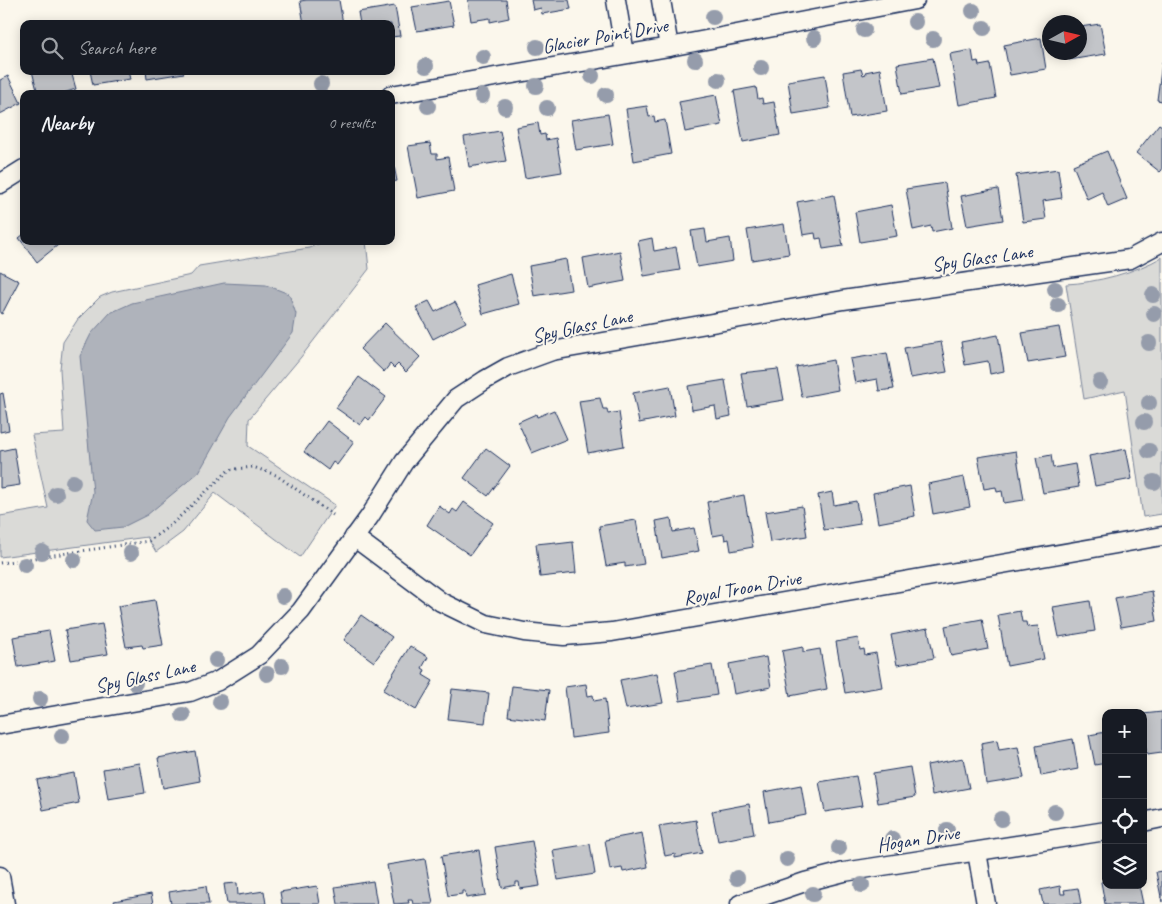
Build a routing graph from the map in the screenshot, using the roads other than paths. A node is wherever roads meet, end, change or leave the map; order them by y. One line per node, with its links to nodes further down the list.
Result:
1 (616, 0): 5 (street)
2 (661, 0): 4 (street)
3 (915, 0): 4 (street, Glacier Point Drive)
4 (669, 47): 5 (street, Glacier Point Drive)
5 (624, 54): 6 (street, Glacier Point Drive)
6 (395, 94)
7 (20, 172): 8 (street)
8 (0, 184)
9 (1162, 242): 11 (street, Spy Glass Lane)
10 (1162, 536): 11 (street, Royal Troon Drive)
11 (354, 537): 12 (street, Spy Glass Lane)
12 (0, 725)
13 (1162, 818): 14 (street)
14 (1147, 821)
15 (1102, 832): 16 (street, Hogan Drive)
16 (977, 852): 19 (street, Hogan Drive); 20 (street)
17 (0, 876): 18 (street)
18 (5, 904)
19 (740, 904)
20 (986, 904)

